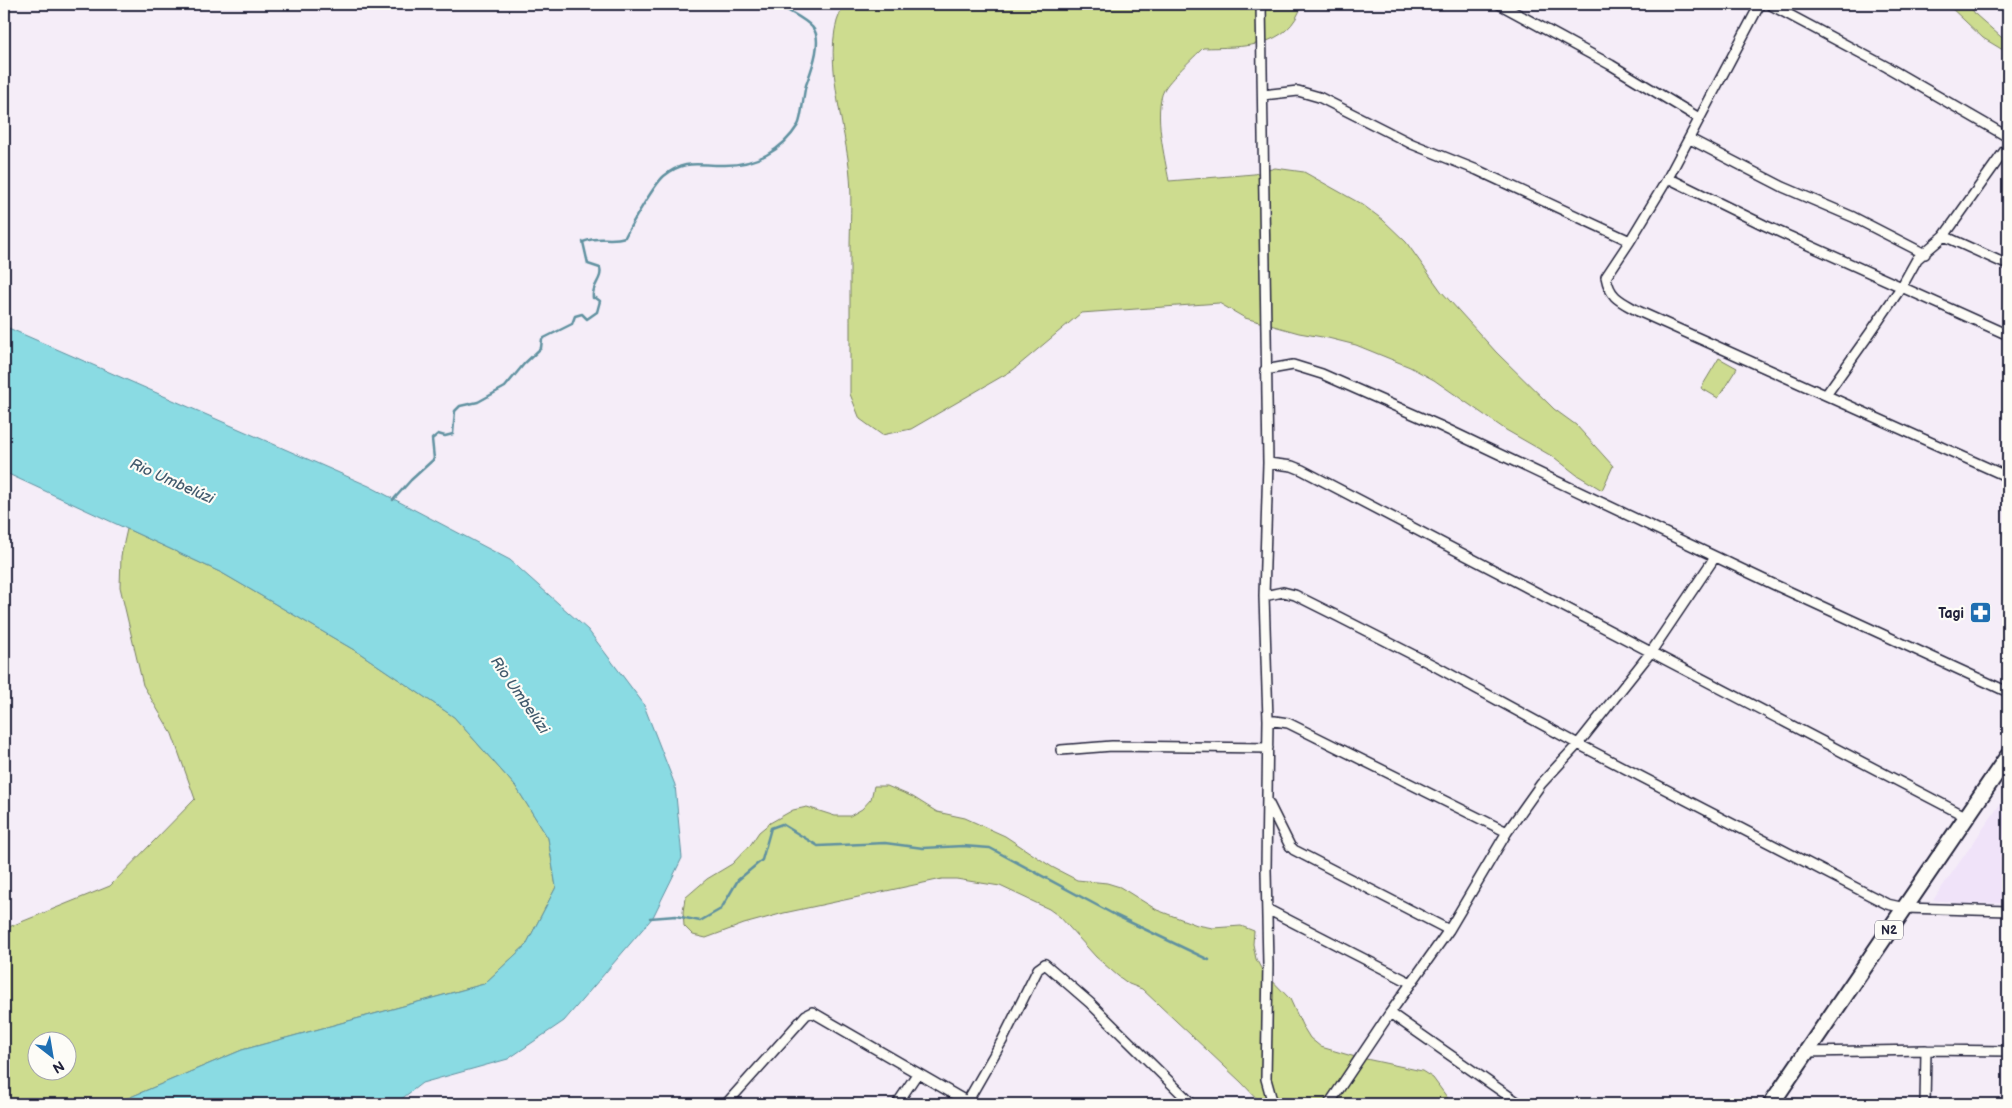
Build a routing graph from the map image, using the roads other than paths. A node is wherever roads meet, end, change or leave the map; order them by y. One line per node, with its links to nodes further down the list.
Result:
1 (1261, 4): 5 (street)
2 (1499, 4): 6 (street)
3 (1760, 4): 6 (street)
4 (1769, 4): 7 (street)
5 (1263, 95): 12 (street); 17 (street)
6 (1699, 118): 8 (street)
7 (2008, 137)
8 (1690, 139): 10 (street); 13 (street)
9 (2008, 146): 11 (street)
10 (1668, 178): 12 (street); 15 (street)
11 (1944, 236): 13 (street); 14 (street)
12 (1630, 241): 18 (street)
13 (1925, 254): 15 (street)
14 (2008, 265)
15 (1902, 286): 16 (street); 18 (street)
16 (2008, 335)
17 (1265, 370): 19 (street); 21 (street)
18 (1826, 395): 20 (street)
19 (1268, 463): 22 (street); 23 (street)
20 (2008, 477)
21 (1715, 556): 23 (street); 24 (street)
22 (1264, 596): 25 (street); 26 (street)
23 (1651, 652): 26 (street); 31 (street)
24 (2008, 692)
25 (1268, 720): 27 (street); 32 (street)
26 (1578, 744): 32 (street); 33 (street)
27 (1268, 748): 28 (street); 30 (street)
28 (1061, 750)
29 (2008, 756): 31 (main road, N2)
30 (1267, 799): 34 (street); 36 (street)
31 (1967, 817): 33 (main road, N2)
32 (1507, 832): 36 (street)
33 (1905, 908): 35 (street); 41 (main road, N2)
34 (1267, 909): 37 (street); 47 (street)
35 (2008, 910)
36 (1449, 930): 37 (street)
37 (1411, 983): 38 (street)
38 (1390, 1012): 48 (street); 49 (street)
39 (1926, 1050): 40 (street); 41 (street); 51 (street)
40 (2008, 1051)
41 (1805, 1052): 50 (main road, N2)
42 (917, 1074): 43 (street); 44 (street); 45 (street)
43 (969, 1103): 46 (street)
44 (728, 1104)
45 (897, 1104)
46 (1192, 1104)
47 (1272, 1104)
48 (1330, 1104)
49 (1520, 1104)
50 (1771, 1104)
51 (1925, 1104)

